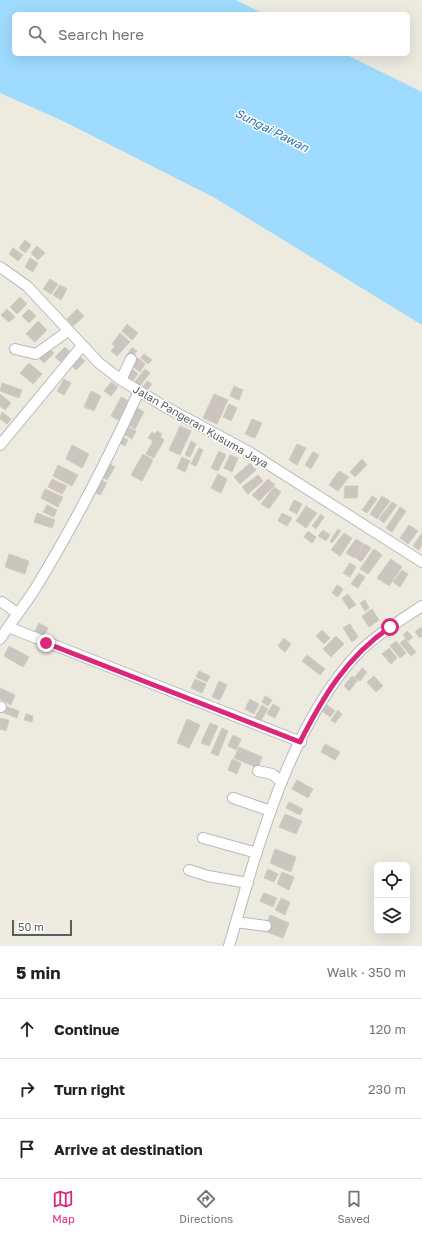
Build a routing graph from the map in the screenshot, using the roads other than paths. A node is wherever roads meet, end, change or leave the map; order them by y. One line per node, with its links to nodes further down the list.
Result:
1 (0, 267): 2 (street, Jalan Pangeran Kusuma Jaya)
2 (68, 331): 3 (street, Jalan Pangeran Kusuma Jaya); 4 (street)
3 (82, 346): 6 (street, Jalan Pangeran Kusuma Jaya); 8 (street)
4 (15, 349)
5 (131, 359): 6 (street)
6 (121, 380): 7 (street, Jalan Pangeran Kusuma Jaya)
7 (139, 391): 9 (street, Jalan Pangeran Kusuma Jaya); 12 (street)
8 (0, 445)
9 (422, 562)
10 (2, 602): 12 (street)
11 (422, 606): 15 (street)
12 (18, 614): 13 (street)
13 (8, 627): 14 (street); 15 (street)
14 (0, 639)
15 (300, 742): 17 (street)
16 (258, 771): 17 (street)
17 (282, 782): 19 (street)
18 (233, 798): 19 (street)
19 (271, 811): 21 (street)
20 (203, 838): 21 (street)
21 (256, 853): 23 (street)
22 (189, 870): 23 (street)
23 (248, 883): 24 (street)
24 (236, 922): 25 (street); 26 (street)
25 (266, 926)
26 (229, 946)

